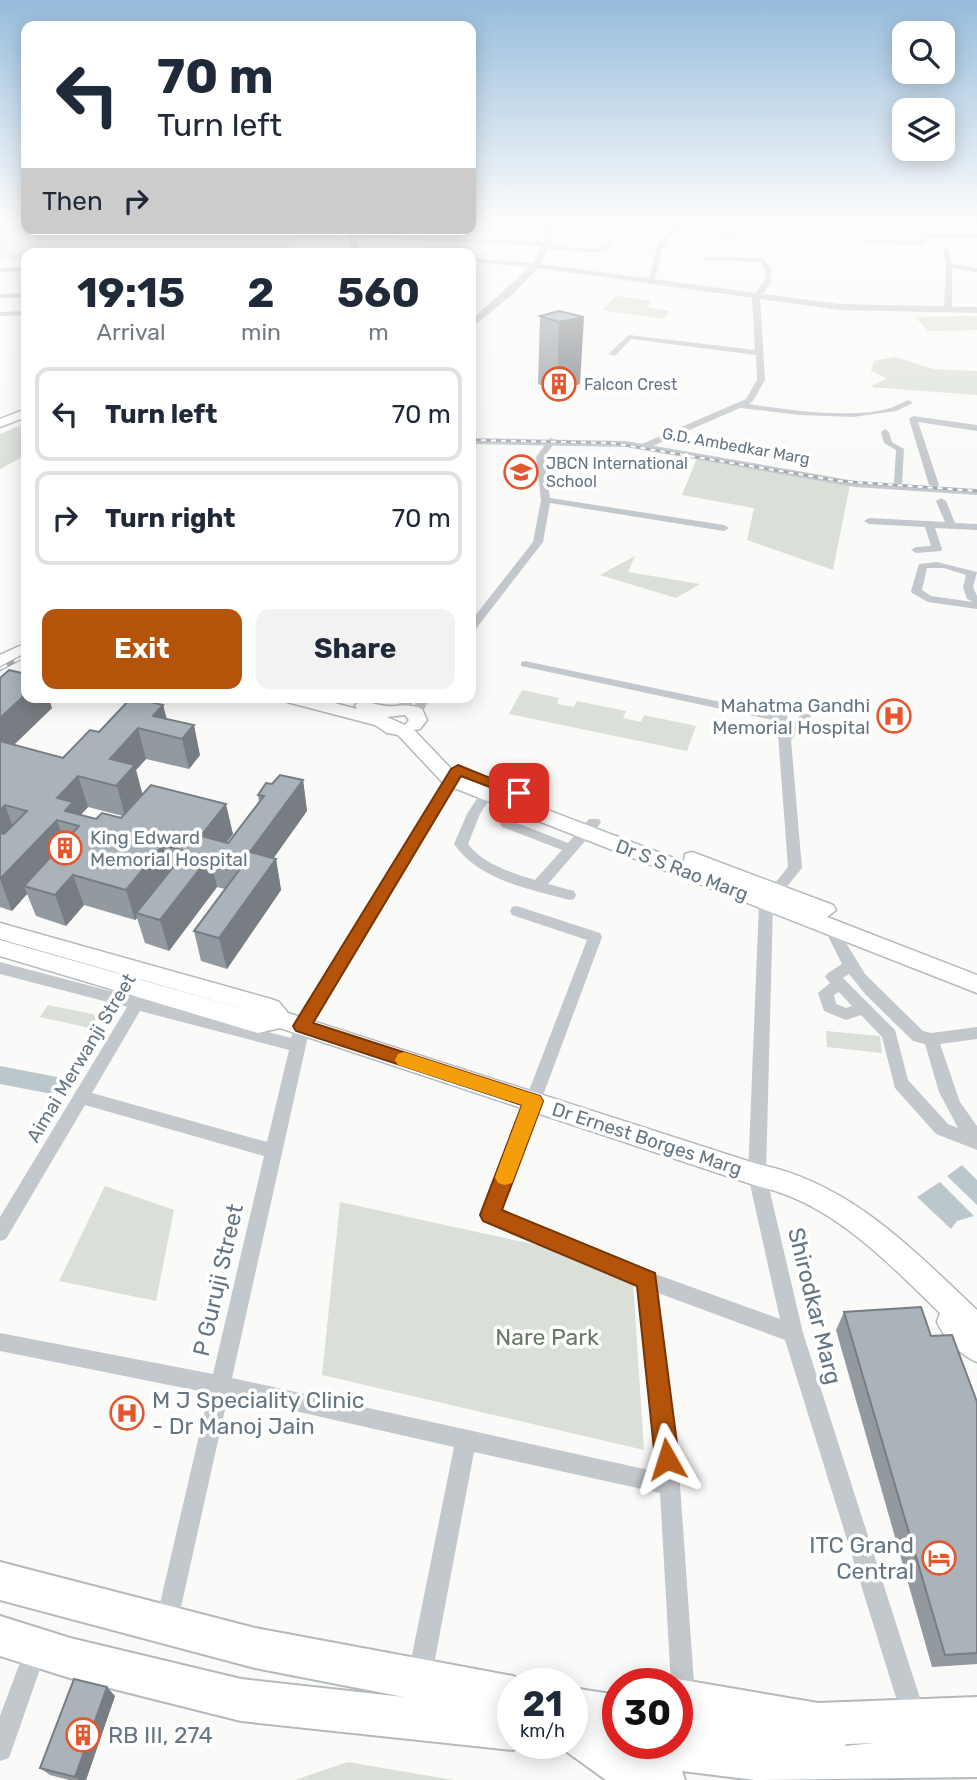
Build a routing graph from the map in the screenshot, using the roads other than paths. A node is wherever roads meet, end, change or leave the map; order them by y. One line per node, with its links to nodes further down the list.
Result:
1 (757, 307): 5 (street)
2 (843, 307): 3 (street)
3 (948, 309): 4 (street)
4 (977, 310)
5 (759, 353): 6 (street); 8 (street)
6 (612, 354)
7 (908, 402): 8 (street)
8 (738, 405): 18 (street)
9 (919, 410): 11 (street)
10 (21, 415): 12 (main road)
11 (977, 419)
12 (0, 423)
13 (977, 428): 22 (street)
14 (885, 432): 21 (street)
15 (476, 438): 16 (street, G.D. Ambedkar Marg)
16 (534, 438): 17 (street, G.D. Ambedkar Marg); 18 (street); 19 (street)
17 (553, 440): 18 (street, G.D. Ambedkar Marg); 19 (street)
18 (651, 444): 20 (street, G.D. Ambedkar Marg)
19 (540, 457): 25 (street)
20 (833, 478): 21 (street); 24 (street, G.D. Ambedkar Marg)
21 (900, 483): 22 (street)
22 (934, 485): 23 (street)
23 (977, 486)
24 (977, 492)
25 (546, 500): 31 (street); 36 (street)
26 (941, 501): 29 (street)
27 (869, 522): 28 (street)
28 (929, 524): 29 (street); 32 (street)
29 (951, 526): 30 (street)
30 (977, 527)
31 (724, 528)
32 (916, 550)
33 (974, 574): 34 (street); 35 (street)
34 (977, 600)
35 (977, 606)
36 (476, 622)
37 (21, 651): 39 (main road)
38 (21, 660): 41 (main road)
39 (0, 662)
40 (525, 664): 46 (street)
41 (0, 671)
42 (330, 703): 44 (main road)
43 (358, 703): 44 (main road)
44 (405, 713): 47 (main road, Dr S S Rao Marg)
45 (805, 717): 46 (street)
46 (785, 739): 54 (street)
47 (455, 775): 48 (main road, Dr S S Rao Marg); 64 (street, P Guruji Street)
48 (491, 789): 50 (main road, Dr S S Rao Marg); 52 (street)
49 (507, 824): 51 (street)
50 (589, 827): 51 (street); 54 (main road, Dr S S Rao Marg)
51 (569, 848): 52 (street)
52 (539, 885): 53 (street)
53 (569, 895)
54 (770, 896): 57 (main road, Dr S S Rao Marg); 59 (main road); 72 (street, Shirodkar Marg)
55 (517, 912): 68 (street)
56 (0, 932): 58 (main road, Dr Ernest Borges Marg)
57 (846, 946): 60 (main road, Dr S S Rao Marg); 61 (street); 66 (street)
58 (8, 956): 62 (main road, Dr Ernest Borges Marg)
59 (977, 969)
60 (977, 984)
61 (840, 985): 63 (street); 63 (street)
62 (145, 992): 64 (street); 64 (main road, Dr Ernest Borges Marg); 67 (street, Aimai Merwanji Street)
63 (862, 1006): 70 (street)
64 (293, 1030): 68 (main road, Dr Ernest Borges Marg); 71 (street, P Guruji Street)
65 (977, 1033): 66 (street)
66 (931, 1039): 69 (street)
67 (80, 1097): 71 (street); 73 (street, Aimai Merwanji Street)
68 (533, 1101): 72 (main road, Dr Ernest Borges Marg); 74 (street)
69 (977, 1136)
70 (977, 1143)
71 (274, 1151): 80 (street, P Guruji Street)
72 (766, 1178): 75 (main road, Dr Ernest Borges Marg); 77 (street, Shirodkar Marg)
73 (0, 1233)
74 (647, 1280): 77 (street); 82 (street)
75 (929, 1291): 76 (main road, Dr Ernest Borges Marg); 79 (main road, Dr Ernest Borges Marg)
76 (977, 1329)
77 (793, 1333): 90 (street, Shirodkar Marg)
78 (0, 1342): 80 (street)
79 (977, 1348)
80 (221, 1385): 81 (street); 84 (street, P Guruji Street)
81 (466, 1440): 82 (street); 87 (street)
82 (670, 1485): 86 (street)
83 (0, 1581): 84 (highway)
84 (166, 1626): 87 (highway)
85 (18, 1642): 91 (highway); 96 (street)
86 (674, 1668)
87 (419, 1677): 88 (highway)
88 (497, 1694)
89 (977, 1717): 90 (highway)
90 (915, 1722): 92 (highway)
91 (497, 1727)
92 (693, 1730)
93 (693, 1732): 95 (highway)
94 (693, 1735): 97 (highway)
95 (977, 1737)
96 (0, 1749)
97 (977, 1756)
98 (622, 1759): 99 (highway)
99 (645, 1759)

